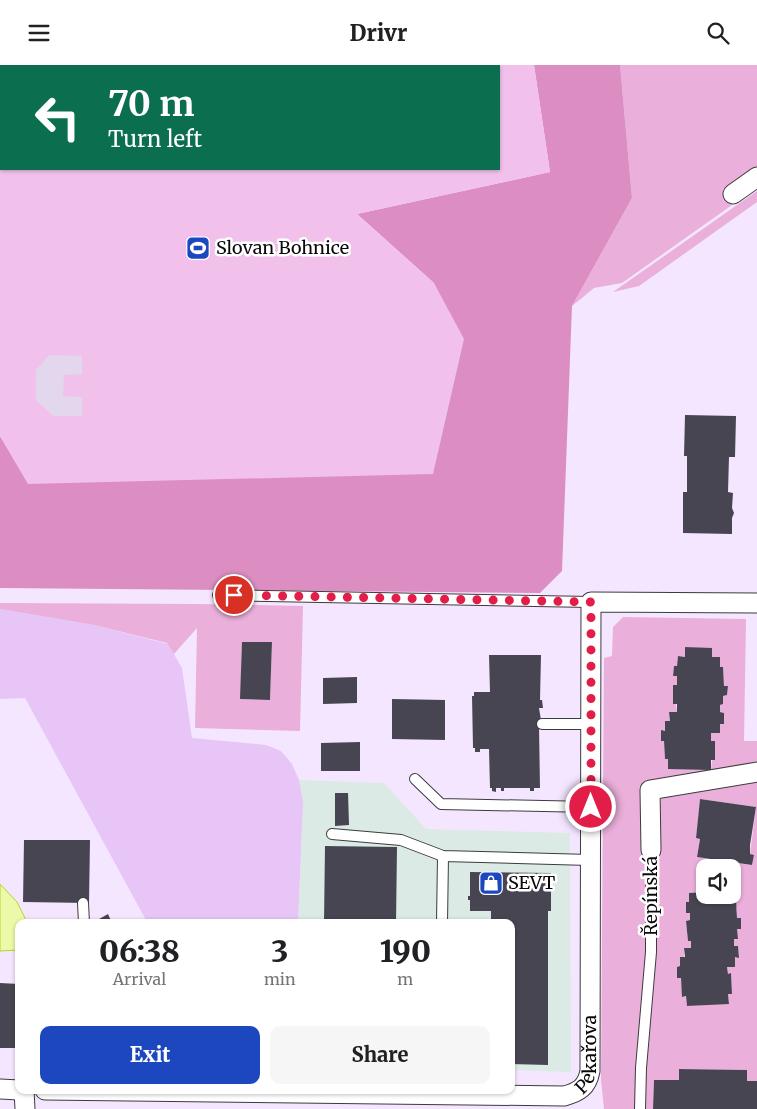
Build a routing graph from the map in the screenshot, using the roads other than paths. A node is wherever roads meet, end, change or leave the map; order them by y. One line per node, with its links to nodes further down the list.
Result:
1 (757, 177): 2 (street)
2 (733, 193)
3 (218, 595): 4 (lane)
4 (591, 602): 5 (street); 7 (street, Pekařova)
5 (757, 603)
6 (542, 724): 7 (lane)
7 (591, 724): 10 (street, Pekařova)
8 (757, 772): 12 (street, Řepínská)
9 (415, 779): 10 (lane)
10 (591, 807): 14 (street, Pekařova)
11 (332, 834): 13 (lane)
12 (652, 850): 25 (lane, Řepínská)
13 (443, 856): 14 (lane); 17 (lane)
14 (590, 860): 23 (street, Pekařova)
15 (82, 903): 16 (lane)
16 (84, 919)
17 (442, 919)
18 (0, 1089): 19 (street)
19 (15, 1090)
20 (24, 1094): 24 (street)
21 (128, 1094): 22 (street, Pekařova)
22 (148, 1095): 23 (street, Pekařova)
23 (459, 1102)
24 (25, 1109)
25 (640, 1109)

